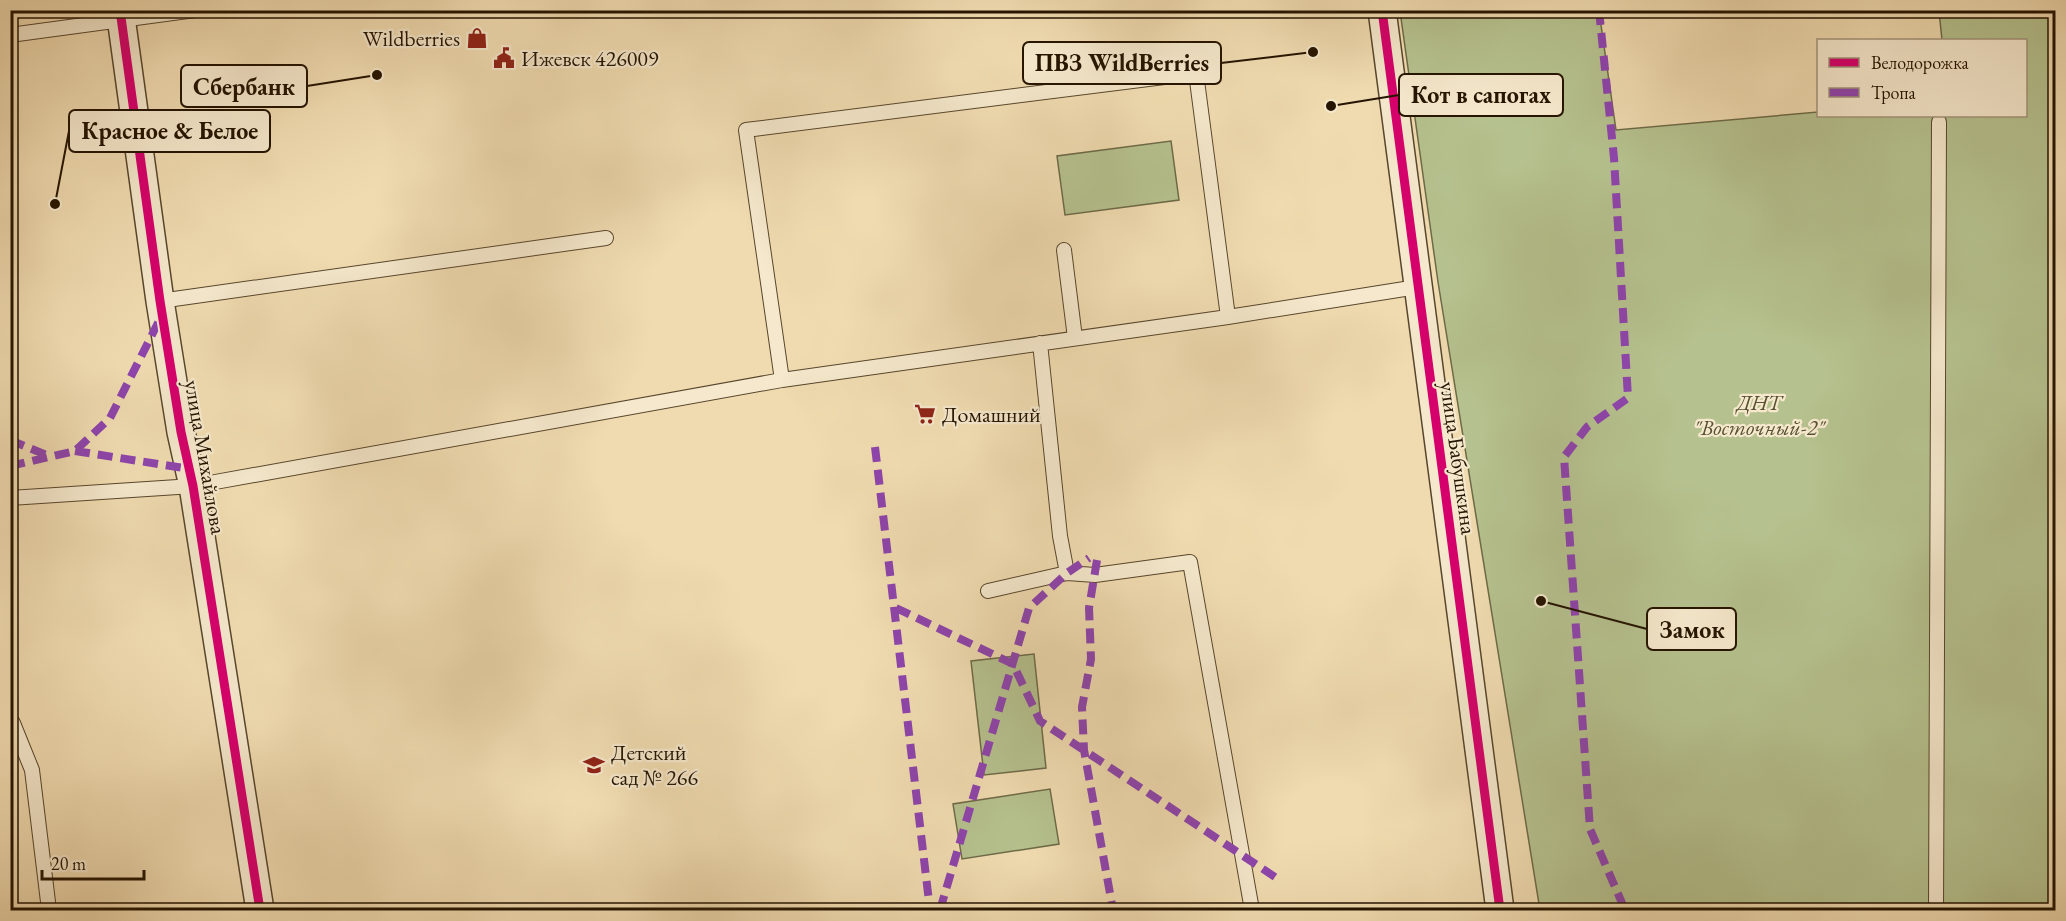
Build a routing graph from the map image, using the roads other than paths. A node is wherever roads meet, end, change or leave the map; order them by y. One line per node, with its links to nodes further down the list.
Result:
1 (195, 10): 3 (lane)
2 (1382, 10): 8 (street, улица Бабушкина)
3 (120, 16): 4 (lane); 9 (street, улица Михайлова)
4 (10, 35)
5 (1939, 122): 23 (lane)
6 (606, 238): 9 (lane)
7 (1064, 250): 11 (lane)
8 (1417, 287): 10 (lane); 22 (street, улица Бабушкина)
9 (160, 301): 14 (street, улица Михайлова)
10 (1228, 317): 11 (lane); 13 (lane)
11 (1075, 338): 12 (lane)
12 (1040, 343): 13 (lane); 16 (lane)
13 (782, 380): 14 (lane)
14 (193, 486): 15 (lane); 20 (street, улица Михайлова)
15 (10, 498)
16 (1067, 573): 17 (lane); 21 (lane)
17 (988, 591)
18 (10, 723): 19 (lane)
19 (49, 910)
20 (260, 910)
21 (1252, 910)
22 (1500, 910)
23 (1936, 910)

